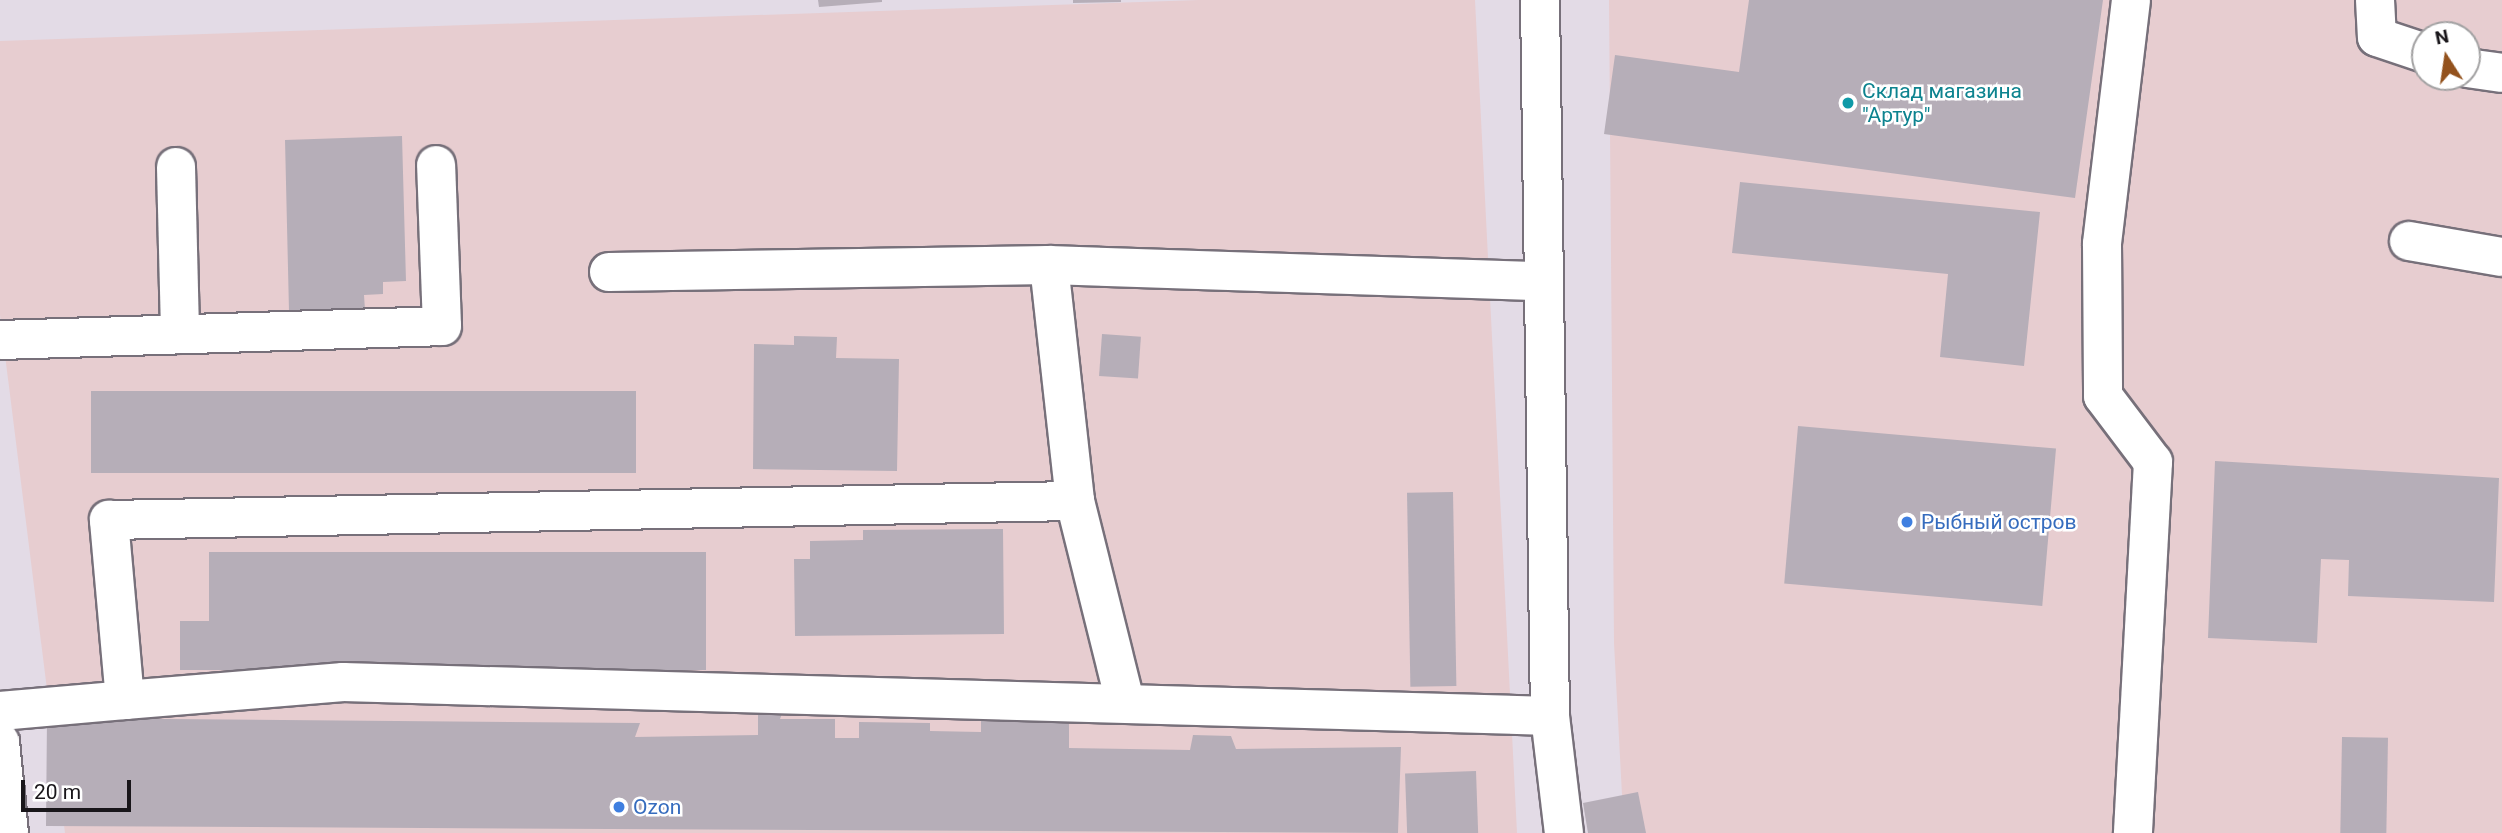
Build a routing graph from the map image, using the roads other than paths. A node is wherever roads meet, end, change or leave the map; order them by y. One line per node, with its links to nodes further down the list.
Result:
1 (1540, 0): 13 (street)
2 (2131, 0): 24 (street)
3 (2375, 0): 4 (street)
4 (2411, 48)
5 (2481, 70): 6 (street)
6 (2502, 73)
7 (436, 165): 14 (street)
8 (176, 167): 14 (street)
9 (2409, 241): 10 (street)
10 (2502, 257)
11 (1049, 265): 12 (street); 13 (street); 16 (street)
12 (609, 272)
13 (1541, 281): 20 (street)
14 (180, 334): 15 (street)
15 (0, 340)
16 (1075, 501): 17 (street); 18 (street)
17 (125, 700): 18 (street); 19 (street)
18 (1125, 701): 20 (street)
19 (0, 711)
20 (1550, 716): 23 (street)
21 (0, 742): 22 (street)
22 (9, 833)
23 (1564, 833)
24 (2133, 833)

